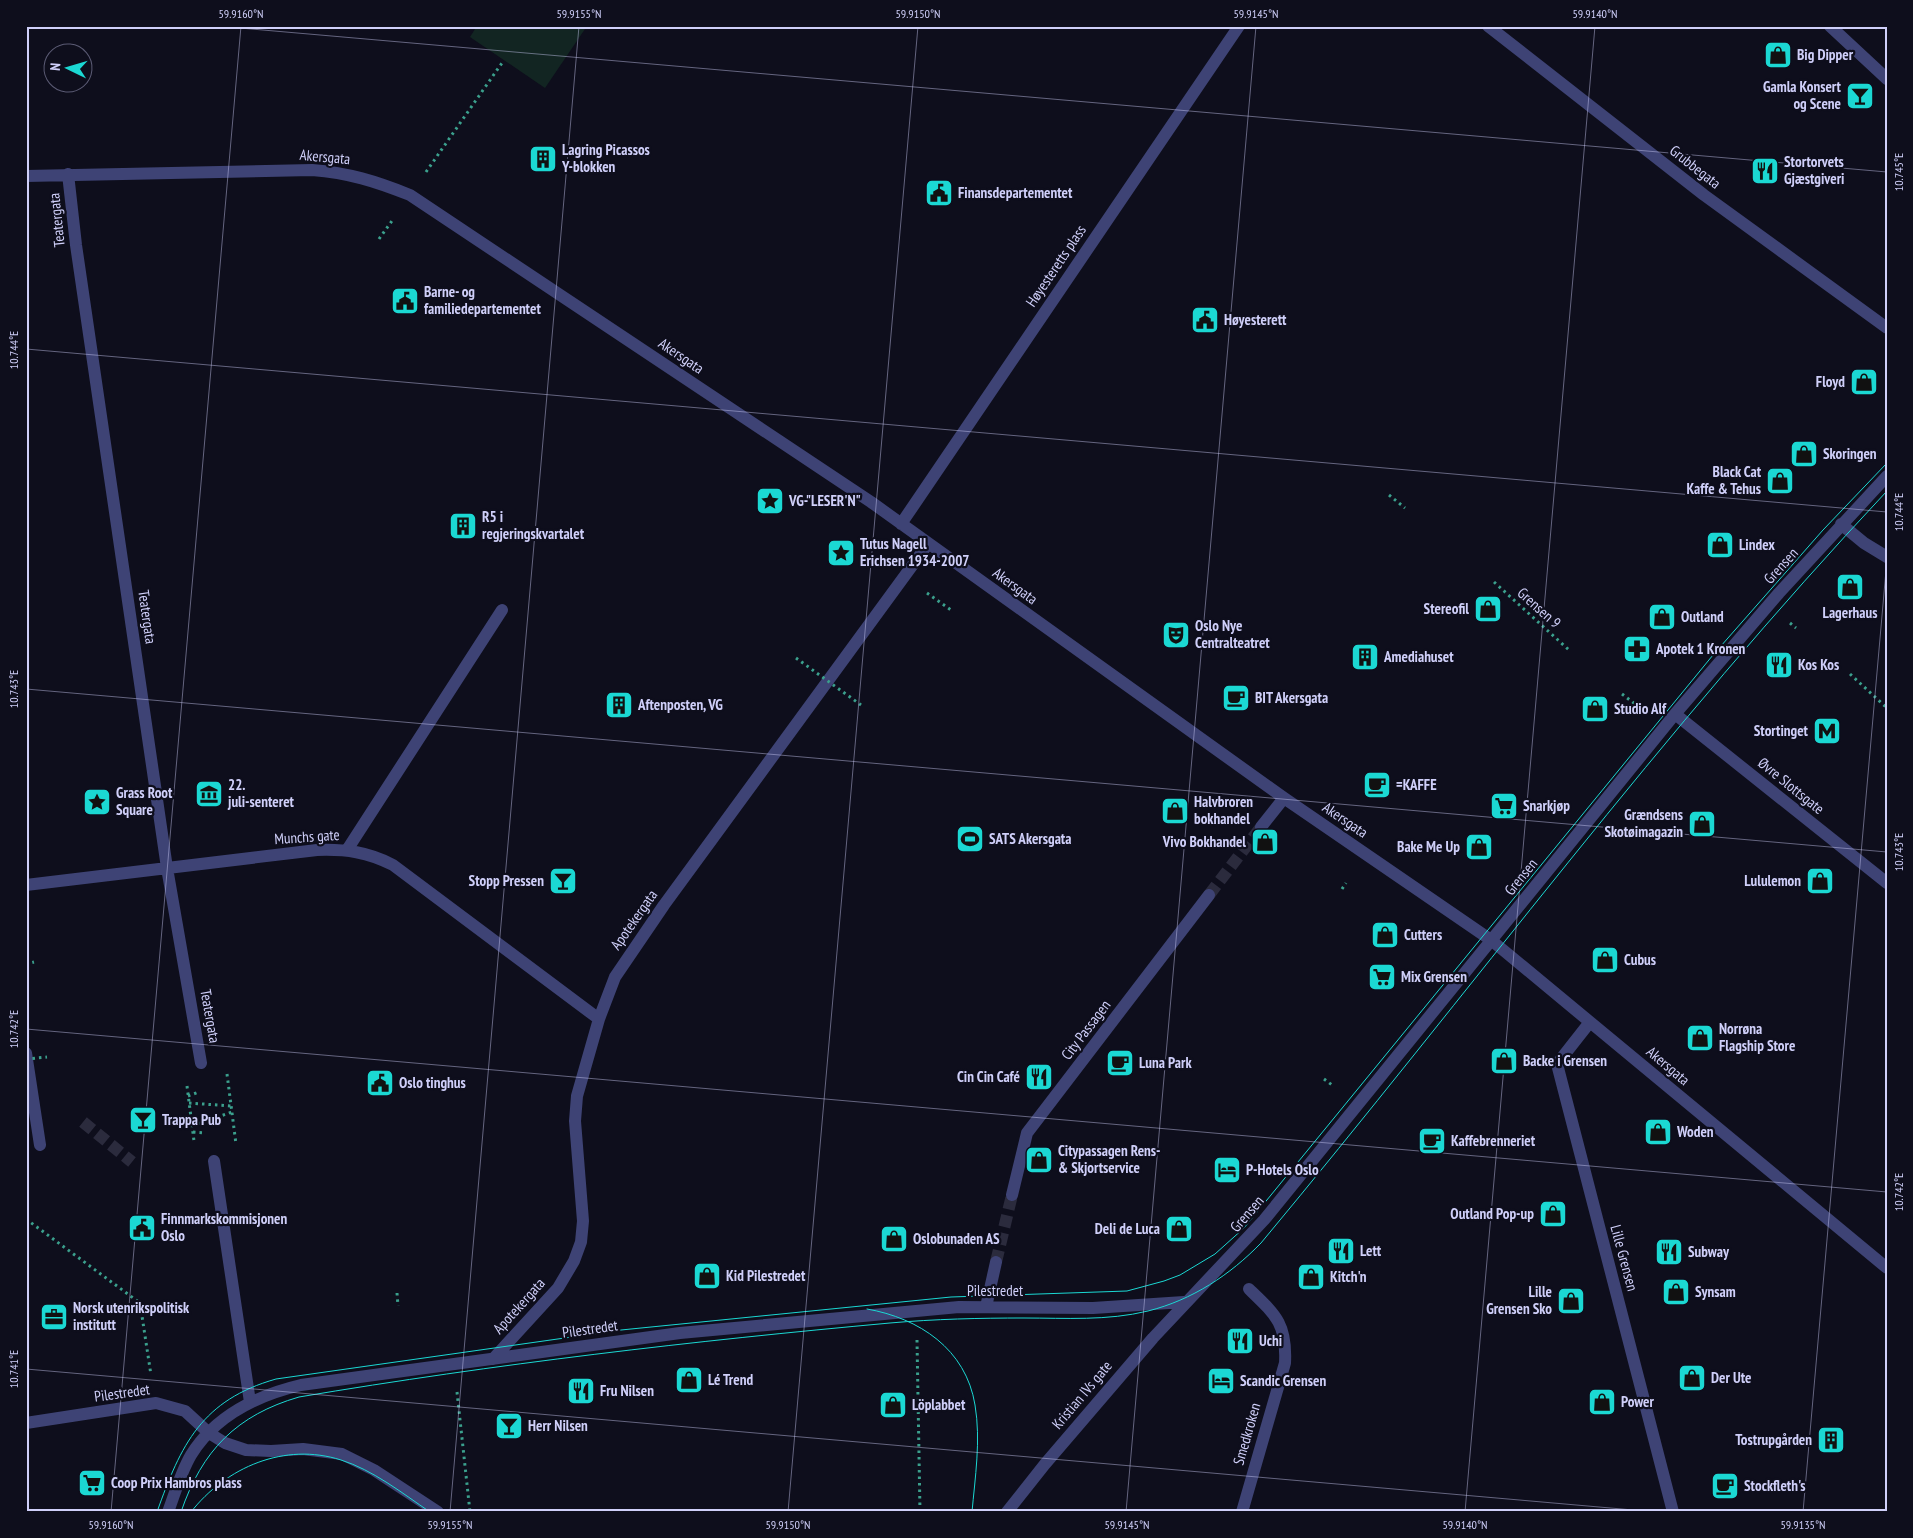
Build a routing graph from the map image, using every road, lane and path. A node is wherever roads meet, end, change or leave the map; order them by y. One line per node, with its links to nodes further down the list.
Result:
1 (1240, 26): 14 (street, Høyesteretts plass)
2 (1488, 26): 10 (street, Grubbegata)
3 (1830, 26): 5 (street)
4 (504, 60): 8 (path)
5 (1887, 79)
6 (68, 174): 7 (street, Akersgata); 8 (street, Akersgata); 33 (street, Teatergata)
7 (26, 176)
8 (410, 195): 9 (path); 14 (street, Akersgata)
9 (379, 239)
10 (1887, 328)
11 (1887, 476): 15 (street, Grensen)
12 (1389, 494): 13 (path)
13 (1405, 508)
14 (901, 524): 16 (street, Akersgata)
15 (1841, 524): 17 (street); 29 (street, Grensen)
16 (928, 544): 30 (street, Akersgata); 42 (street, Apotekergata)
17 (1887, 557)
18 (1494, 582): 22 (path, Grensen 9)
19 (502, 610): 32 (street)
20 (1790, 624): 21 (path)
21 (1796, 628)
22 (1569, 650)
23 (796, 658): 26 (path, bridge)
24 (1850, 674): 27 (path)
25 (1622, 694): 28 (path)
26 (861, 705)
27 (1887, 708)
28 (1643, 710)
29 (1676, 714): 35 (street, Øvre Slottsgate); 39 (street, Grensen)
30 (1284, 798): 31 (street); 39 (street, Akersgata)
31 (1261, 827)
32 (347, 850): 33 (street, Munchs gate); 42 (street, Munchs gate)
33 (167, 868): 36 (street, Munchs gate); 47 (street, Teatergata)
34 (1346, 883): 37 (path)
35 (1887, 883)
36 (26, 885)
37 (1342, 889)
38 (1209, 895): 60 (street, City Passagen)
39 (1490, 940): 43 (street, Akersgata); 66 (street, Grensen)
40 (34, 962): 41 (path)
41 (26, 964)
42 (599, 1018): 70 (street, Apotekergata)
43 (1590, 1022): 63 (street, Akersgata); 82 (street, Lille Grensen)
44 (26, 1053): 58 (street)
45 (47, 1057): 46 (path, bridge)
46 (26, 1059)
47 (201, 1063)
48 (1324, 1079): 49 (path)
49 (1332, 1085)
50 (228, 1086): 53 (path)
51 (188, 1091): 52 (path)
52 (189, 1103): 53 (path); 55 (path)
53 (231, 1106): 54 (path)
54 (232, 1112): 55 (path); 57 (path)
55 (192, 1126): 56 (path)
56 (194, 1137)
57 (236, 1144)
58 (40, 1145)
59 (214, 1161): 72 (street)
60 (1012, 1195)
61 (26, 1219): 73 (path)
62 (996, 1262): 68 (street)
63 (1887, 1268)
64 (1249, 1289): 81 (street, Smedkroken)
65 (397, 1293): 67 (path)
66 (1184, 1302): 68 (street, Pilestredet); 80 (street, Kristian IVs gate)
67 (398, 1306)
68 (986, 1307): 70 (street, Pilestredet)
69 (917, 1340): 79 (path)
70 (493, 1359): 71 (street, Pilestredet)
71 (453, 1364): 72 (street, Pilestredet); 78 (path)
72 (250, 1402): 75 (street, Pilestredet)
73 (156, 1403): 74 (street, Pilestredet); 75 (street, Pilestredet)
74 (26, 1423)
75 (209, 1434): 76 (street); 77 (street)
76 (168, 1512)
77 (438, 1512)
78 (470, 1512)
79 (920, 1512)
80 (1007, 1512)
81 (1242, 1512)
82 (1673, 1512)

